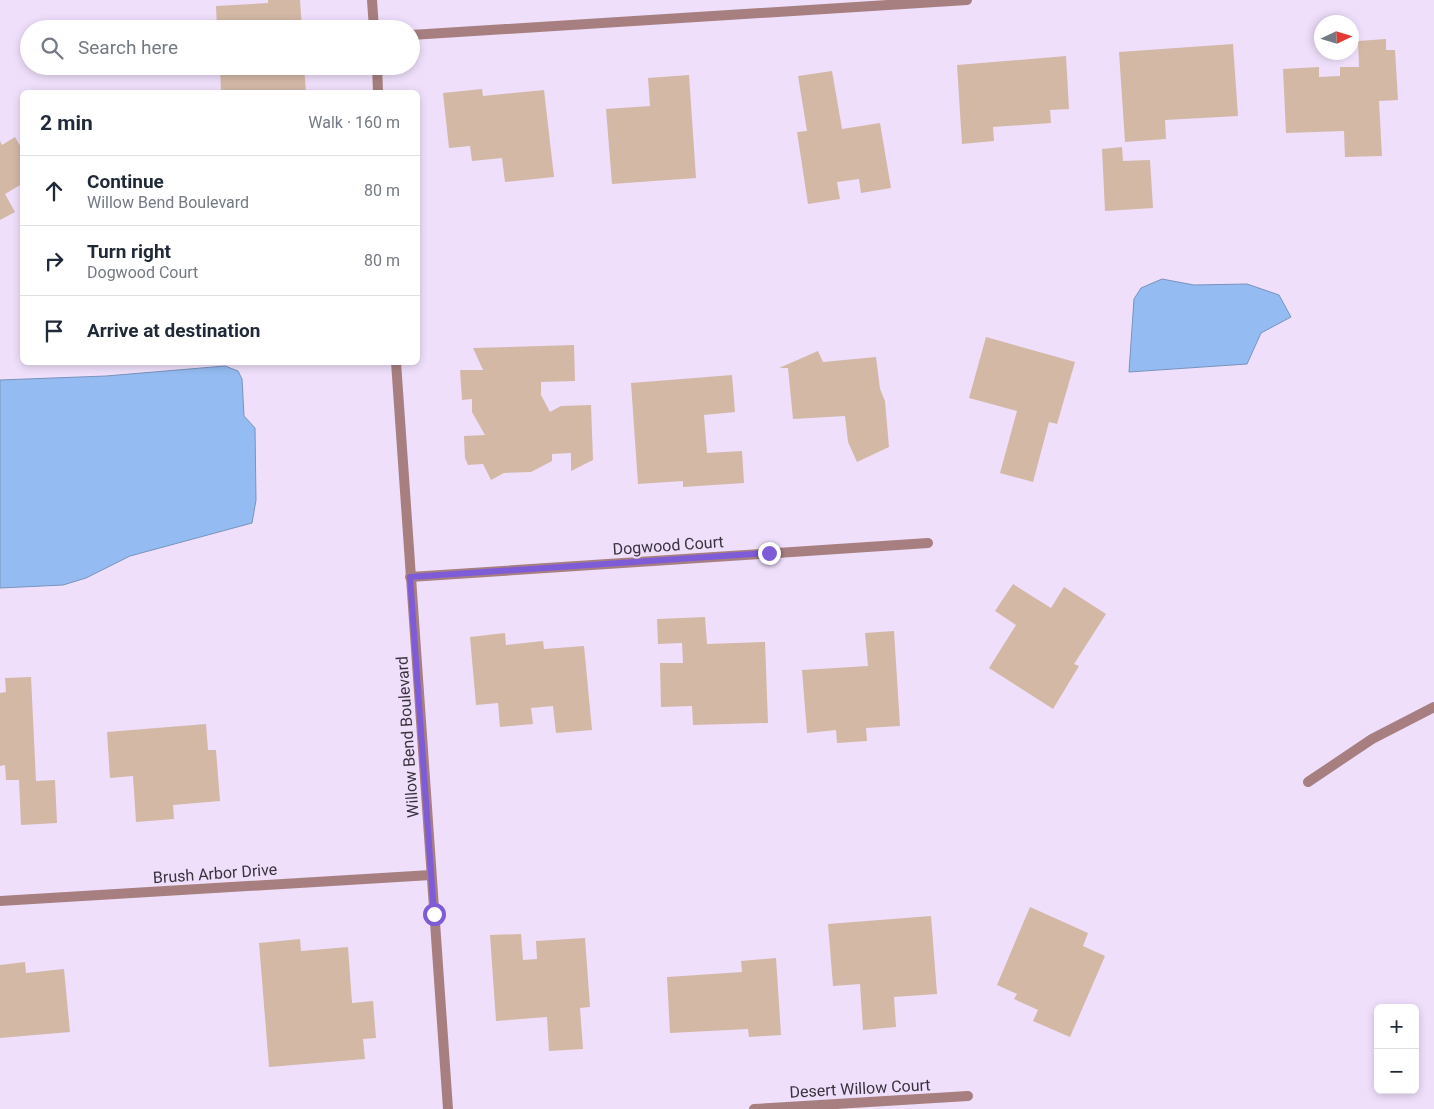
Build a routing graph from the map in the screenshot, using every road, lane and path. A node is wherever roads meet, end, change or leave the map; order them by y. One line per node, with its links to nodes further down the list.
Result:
1 (372, 0): 3 (street)
2 (967, 0): 4 (street)
3 (373, 20)
4 (420, 34)
5 (377, 75): 6 (street)
6 (378, 90)
7 (396, 365): 9 (street, Willow Bend Boulevard)
8 (928, 542): 9 (street, Dogwood Court)
9 (410, 577): 12 (street, Willow Bend Boulevard)
10 (1434, 707): 11 (street)
11 (1308, 782)
12 (431, 875): 13 (street, Brush Arbor Drive); 15 (street, Willow Bend Boulevard)
13 (0, 901)
14 (968, 1096): 16 (street, Desert Willow Court)
15 (448, 1109)
16 (754, 1109)

